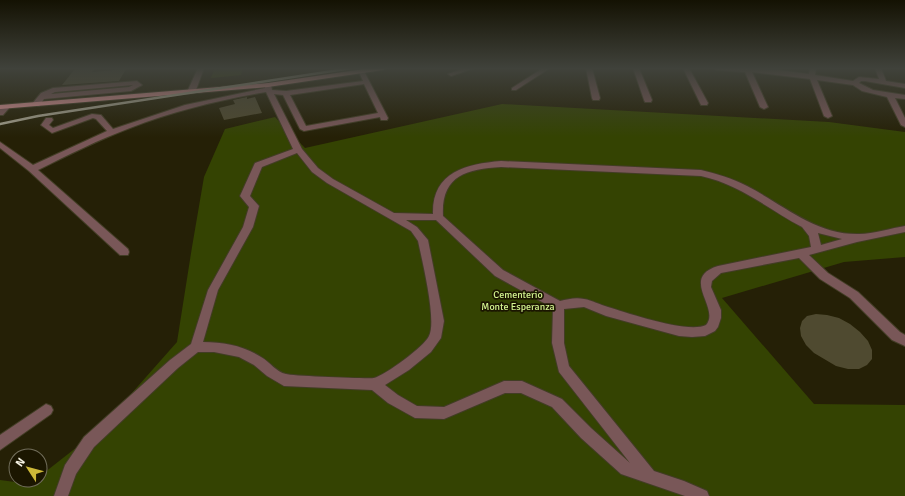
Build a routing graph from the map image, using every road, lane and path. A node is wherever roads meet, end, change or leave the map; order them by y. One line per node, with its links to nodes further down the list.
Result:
1 (51, 91): 17 (street)
2 (107, 91): 17 (street)
3 (179, 91): 22 (main road)
4 (256, 91): 29 (street)
5 (270, 91): 31 (street)
6 (280, 91): 15 (street)
7 (300, 91): 15 (street)
8 (371, 91): 15 (street)
9 (594, 91): 19 (street)
10 (645, 91): 20 (street)
11 (698, 91): 21 (street)
12 (757, 91): 24 (street)
13 (818, 91): 26 (street)
14 (876, 91): 16 (street)
15 (286, 93)
16 (889, 94): 18 (street); 28 (street)
17 (42, 97): 22 (street)
18 (905, 97)
19 (596, 98)
20 (648, 100)
21 (704, 103)
22 (36, 104): 23 (main road)
23 (3, 107): 25 (street)
24 (764, 107)
25 (0, 112)
26 (828, 116)
27 (49, 120): 29 (street)
28 (905, 125)
29 (112, 132): 32 (street)
30 (0, 144): 32 (street)
31 (298, 150): 33 (street); 43 (street)
32 (32, 169): 39 (street)
33 (392, 216): 34 (street); 44 (street)
34 (438, 217): 35 (street); 41 (street)
35 (806, 224): 37 (street); 38 (street)
36 (905, 229): 37 (street)
37 (857, 238): 38 (street)
38 (816, 249): 40 (street)
39 (124, 252)
40 (801, 254): 41 (street); 42 (street)
41 (559, 306): 47 (street)
42 (905, 341)
43 (196, 347): 44 (street); 48 (street)
44 (375, 384): 47 (street)
45 (46, 410): 46 (street)
46 (0, 443)
47 (650, 476): 49 (street)
48 (61, 496)
49 (702, 496)

